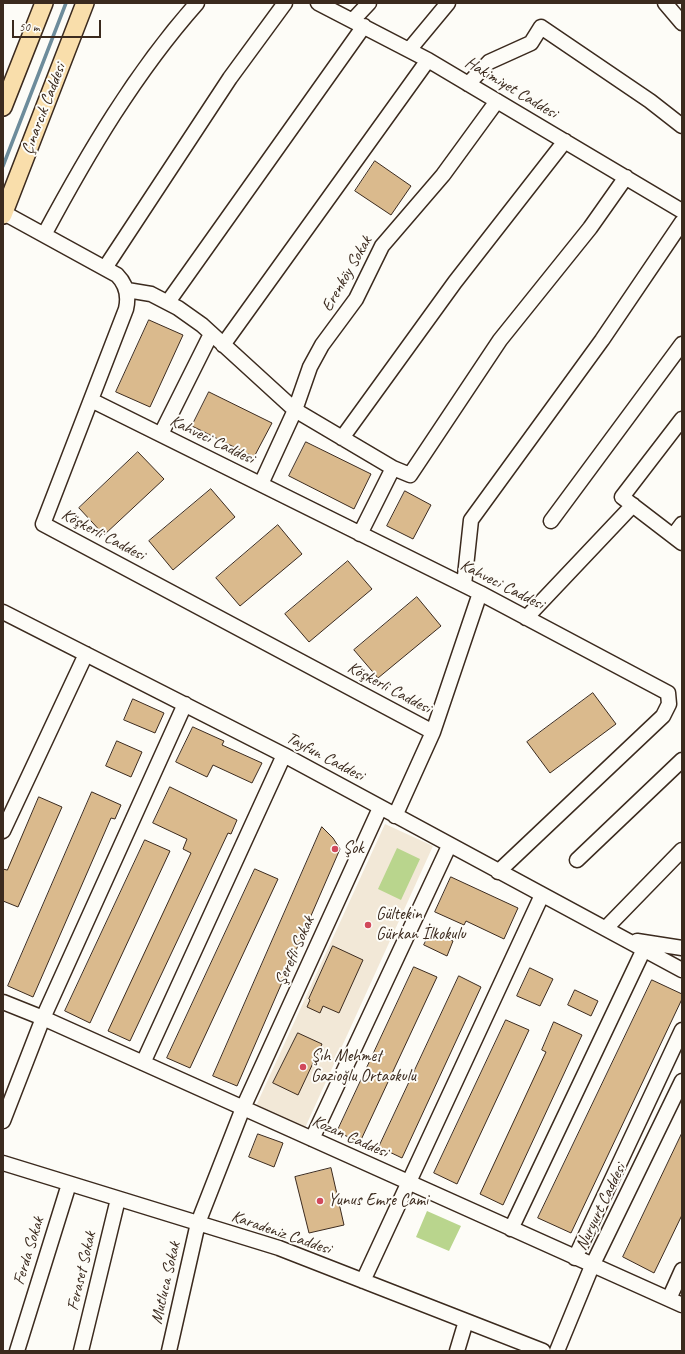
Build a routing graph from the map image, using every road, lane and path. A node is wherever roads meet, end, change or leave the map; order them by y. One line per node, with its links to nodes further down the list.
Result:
1 (44, 3): 15 (main road)
2 (85, 3): 20 (main road, Çınarcık Caddesi)
3 (197, 3): 22 (street)
4 (285, 3): 23 (street)
5 (318, 3): 9 (street, Hakimiyet Caddesi)
6 (369, 3): 9 (street)
7 (448, 3): 11 (street)
8 (665, 3): 10 (street)
9 (358, 23): 11 (street, Hakimiyet Caddesi); 25 (street)
10 (682, 23)
11 (409, 50): 12 (street, Hakimiyet Caddesi)
12 (428, 60): 13 (street, Hakimiyet Caddesi); 28 (street)
13 (468, 84): 14 (street, Hakimiyet Caddesi); 16 (street)
14 (497, 101): 17 (street, Hakimiyet Caddesi); 30 (street, Erenköy Sokak)
15 (3, 107)
16 (682, 126)
17 (565, 141): 18 (street, Hakimiyet Caddesi); 33 (street)
18 (626, 177): 19 (street, Hakimiyet Caddesi); 34 (street)
19 (682, 210)
20 (3, 214): 22 (street)
21 (682, 222): 41 (street)
22 (44, 235): 23 (street)
23 (105, 268): 24 (street)
24 (127, 290): 25 (street); 29 (street, Köşkerli Caddesi)
25 (168, 302): 26 (street)
26 (211, 334): 28 (street); 32 (street)
27 (682, 344): 37 (street)
28 (224, 345): 30 (street)
29 (91, 400): 32 (street, Kahveci Caddesi); 47 (street, Köşkerli Caddesi)
30 (295, 410): 33 (street); 35 (street, Erenköy Sokak)
31 (682, 419): 36 (street)
32 (161, 434): 35 (street, Kahveci Caddesi)
33 (342, 438): 34 (street)
34 (393, 468): 39 (street)
35 (261, 484): 39 (street, Kahveci Caddesi)
36 (633, 505): 40 (street); 44 (street)
37 (551, 521)
38 (682, 524): 40 (street)
39 (360, 534): 41 (street, Kahveci Caddesi)
40 (677, 540)
41 (464, 585): 42 (street, Kahveci Caddesi)
42 (480, 593): 44 (street, Kahveci Caddesi); 47 (street)
43 (3, 612): 45 (street, Tayfun Caddesi)
44 (526, 618): 56 (street, Kahveci Caddesi)
45 (86, 654): 46 (street, Tayfun Caddesi); 52 (street)
46 (185, 704): 48 (street, Tayfun Caddesi); 64 (street)
47 (433, 732): 51 (street)
48 (284, 755): 50 (street, Tayfun Caddesi); 66 (street)
49 (682, 760): 55 (street)
50 (380, 808): 51 (street, Tayfun Caddesi); 68 (street, Şerefli Sokak)
51 (395, 816): 53 (street, Tayfun Caddesi)
52 (3, 831)
53 (449, 846): 56 (street, Tayfun Caddesi); 70 (street)
54 (682, 850): 58 (street)
55 (577, 860)
56 (498, 872): 57 (street, Tayfun Caddesi)
57 (542, 895): 58 (street, Tayfun Caddesi); 72 (street)
58 (606, 928): 59 (street, Tayfun Caddesi)
59 (627, 939): 60 (street); 61 (street, Tayfun Caddesi)
60 (682, 948)
61 (644, 949): 62 (street, Tayfun Caddesi); 76 (street)
62 (682, 970)
63 (3, 1002): 64 (street, Kozan Caddesi)
64 (43, 1018): 66 (street, Kozan Caddesi); 69 (street)
65 (682, 1030): 77 (street)
66 (143, 1063): 68 (street, Kozan Caddesi)
67 (682, 1080): 78 (street, Nuryurt Caddesi)
68 (243, 1108): 70 (street, Kozan Caddesi); 75 (street, Şerefli Sokak)
69 (3, 1121)
70 (312, 1139): 72 (street, Kozan Caddesi)
71 (3, 1163): 73 (street, Karadeniz Caddesi)
72 (409, 1183): 76 (street, Kozan Caddesi); 80 (street)
73 (69, 1184): 74 (street, Karadeniz Caddesi); 84 (street, Ferda Sokak)
74 (118, 1199): 75 (street, Karadeniz Caddesi); 85 (street, Feraset Sokak)
75 (198, 1223): 80 (street, Karadeniz Caddesi); 86 (street, Mutluca Sokak)
76 (511, 1229): 77 (street, Kozan Caddesi)
77 (574, 1258): 78 (street, Kozan Caddesi)
78 (592, 1266): 81 (street, Kozan Caddesi); 89 (street, Nuryurt Caddesi)
79 (682, 1270): 81 (street)
80 (363, 1281): 83 (street, Karadeniz Caddesi)
81 (669, 1299): 82 (street, Kozan Caddesi)
82 (682, 1304)
83 (466, 1321): 87 (street); 88 (street, Karadeniz Caddesi)
84 (18, 1351)
85 (81, 1351)
86 (169, 1351)
87 (457, 1351)
88 (543, 1351)
89 (557, 1351)

